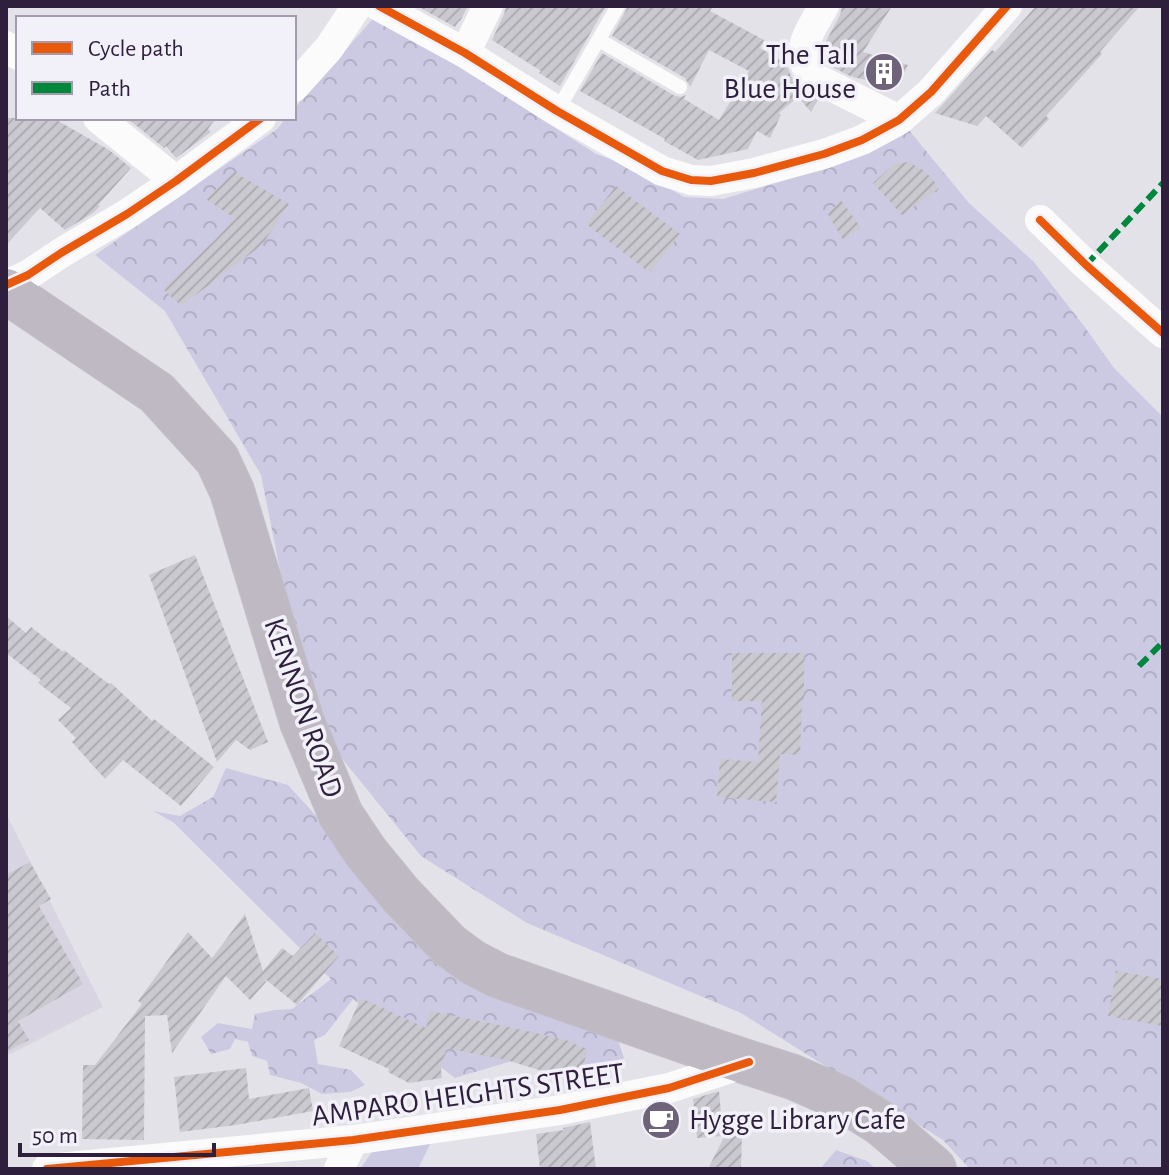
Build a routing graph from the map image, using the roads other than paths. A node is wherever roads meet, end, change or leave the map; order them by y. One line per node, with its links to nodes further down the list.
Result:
1 (357, 6): 9 (street)
2 (379, 6): 8 (street)
3 (488, 6): 8 (street)
4 (618, 6): 7 (lane)
5 (824, 6): 14 (street)
6 (1007, 6): 14 (street)
7 (599, 40): 10 (lane); 11 (lane)
8 (465, 53): 11 (street)
9 (296, 85)
10 (680, 87)
11 (557, 111): 14 (street)
12 (100, 120): 15 (street)
13 (258, 120): 15 (street)
14 (899, 120)
15 (176, 181): 17 (street)
16 (1040, 220): 18 (street)
17 (15, 288): 19 (highway, KENNON ROAD)
18 (1163, 333)
19 (749, 1062): 20 (street, AMPARO HEIGHTS STREET); 23 (highway, KENNON ROAD)
20 (353, 1140): 21 (street, AMPARO HEIGHTS STREET); 22 (street)
21 (47, 1169)
22 (339, 1169)
23 (934, 1169)

